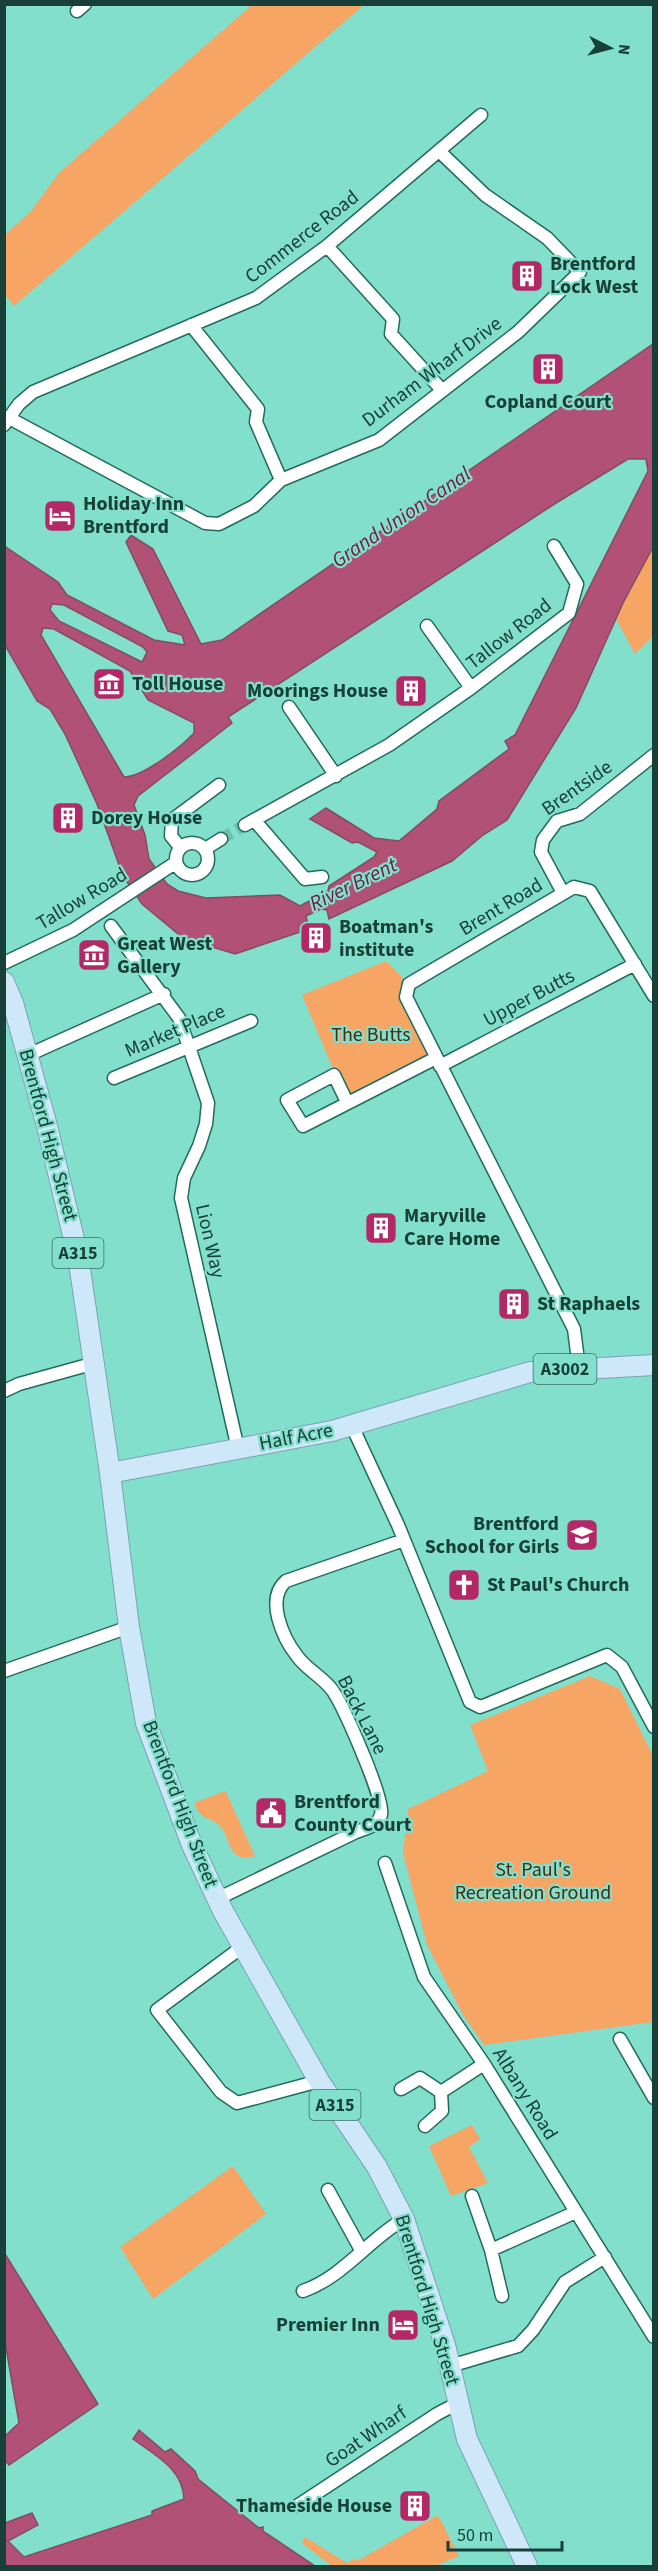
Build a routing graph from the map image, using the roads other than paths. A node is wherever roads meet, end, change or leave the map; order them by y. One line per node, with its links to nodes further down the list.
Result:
1 (481, 115): 2 (street, Commerce Road)
2 (439, 151): 3 (street, Commerce Road); 5 (street, Durham Wharf Drive)
3 (327, 246): 4 (street, Commerce Road); 5 (street)
4 (191, 325): 6 (street, Commerce Road); 7 (street)
5 (441, 389): 7 (street, Durham Wharf Drive)
6 (7, 421): 7 (street, Durham Wharf Drive)
7 (281, 480)
8 (554, 546): 10 (street, Tallow Road)
9 (426, 626): 10 (street, Tallow Road)
10 (471, 688): 13 (street, Tallow Road)
11 (288, 707): 13 (street)
12 (654, 755): 20 (street, Brentside)
13 (336, 776): 19 (street, Tallow Road)
14 (219, 785): 16 (street)
15 (221, 840): 17 (street)
16 (180, 847): 17 (street); 18 (street)
17 (205, 849): 18 (street)
18 (176, 863): 22 (street, Tallow Road)
19 (322, 877)
20 (563, 893): 23 (street, Brent Road); 30 (street, Brent Road)
21 (111, 926): 25 (street, Lion Way)
22 (4, 963)
23 (635, 964): 26 (street); 30 (street, Upper Butts)
24 (4, 982): 29 (main road, Brentford High Street / A315)
25 (164, 993): 28 (street, Lion Way); 29 (street, Market Place)
26 (654, 996)
27 (251, 1021): 28 (street, Market Place)
28 (190, 1044): 31 (street, Market Place); 38 (street, Lion Way)
29 (28, 1055): 33 (main road, Brentford High Street / A315)
30 (438, 1062): 32 (street); 35 (street)
31 (114, 1078)
32 (346, 1102): 32 (street)
33 (95, 1363): 36 (street); 39 (main road, Brentford High Street / A315)
34 (654, 1365): 35 (main road, A3002)
35 (579, 1368): 37 (main road, Half Acre / A3002)
36 (4, 1391)
37 (352, 1426): 38 (main road, Half Acre / A3002); 40 (street)
38 (238, 1449): 39 (main road, Half Acre / A3002)
39 (110, 1473): 41 (main road, Brentford High Street / A315)
40 (404, 1540): 43 (street); 45 (street, Back Lane)
41 (129, 1627): 42 (street); 45 (main road, Brentford High Street / A315)
42 (4, 1671)
43 (654, 1727)
44 (385, 1863): 48 (street, Albany Road)
45 (217, 1899): 46 (main road, Brentford High Street / A315)
46 (242, 1947): 49 (main road, Brentford High Street / A315); 49 (street)
47 (620, 2039): 52 (street)
48 (484, 2064): 51 (street); 56 (street, Albany Road)
49 (319, 2081): 57 (main road, Brentford High Street / A315)
50 (401, 2090): 51 (street)
51 (441, 2092): 53 (street)
52 (654, 2098)
53 (425, 2126)
54 (328, 2190): 58 (street)
55 (472, 2196): 59 (street)
56 (576, 2212): 59 (street); 60 (street, Albany Road)
57 (404, 2219): 58 (street); 64 (main road, Brentford High Street / A315)
58 (361, 2250): 61 (street)
59 (491, 2250): 62 (street)
60 (605, 2258): 63 (street, Albany Road); 64 (street)
61 (303, 2291)
62 (502, 2295)
63 (654, 2337)
64 (450, 2366): 65 (main road, Brentford High Street / A315)
65 (458, 2403): 66 (street, Goat Wharf); 67 (main road, Brentford High Street / A315)
66 (297, 2506)
67 (527, 2566)

